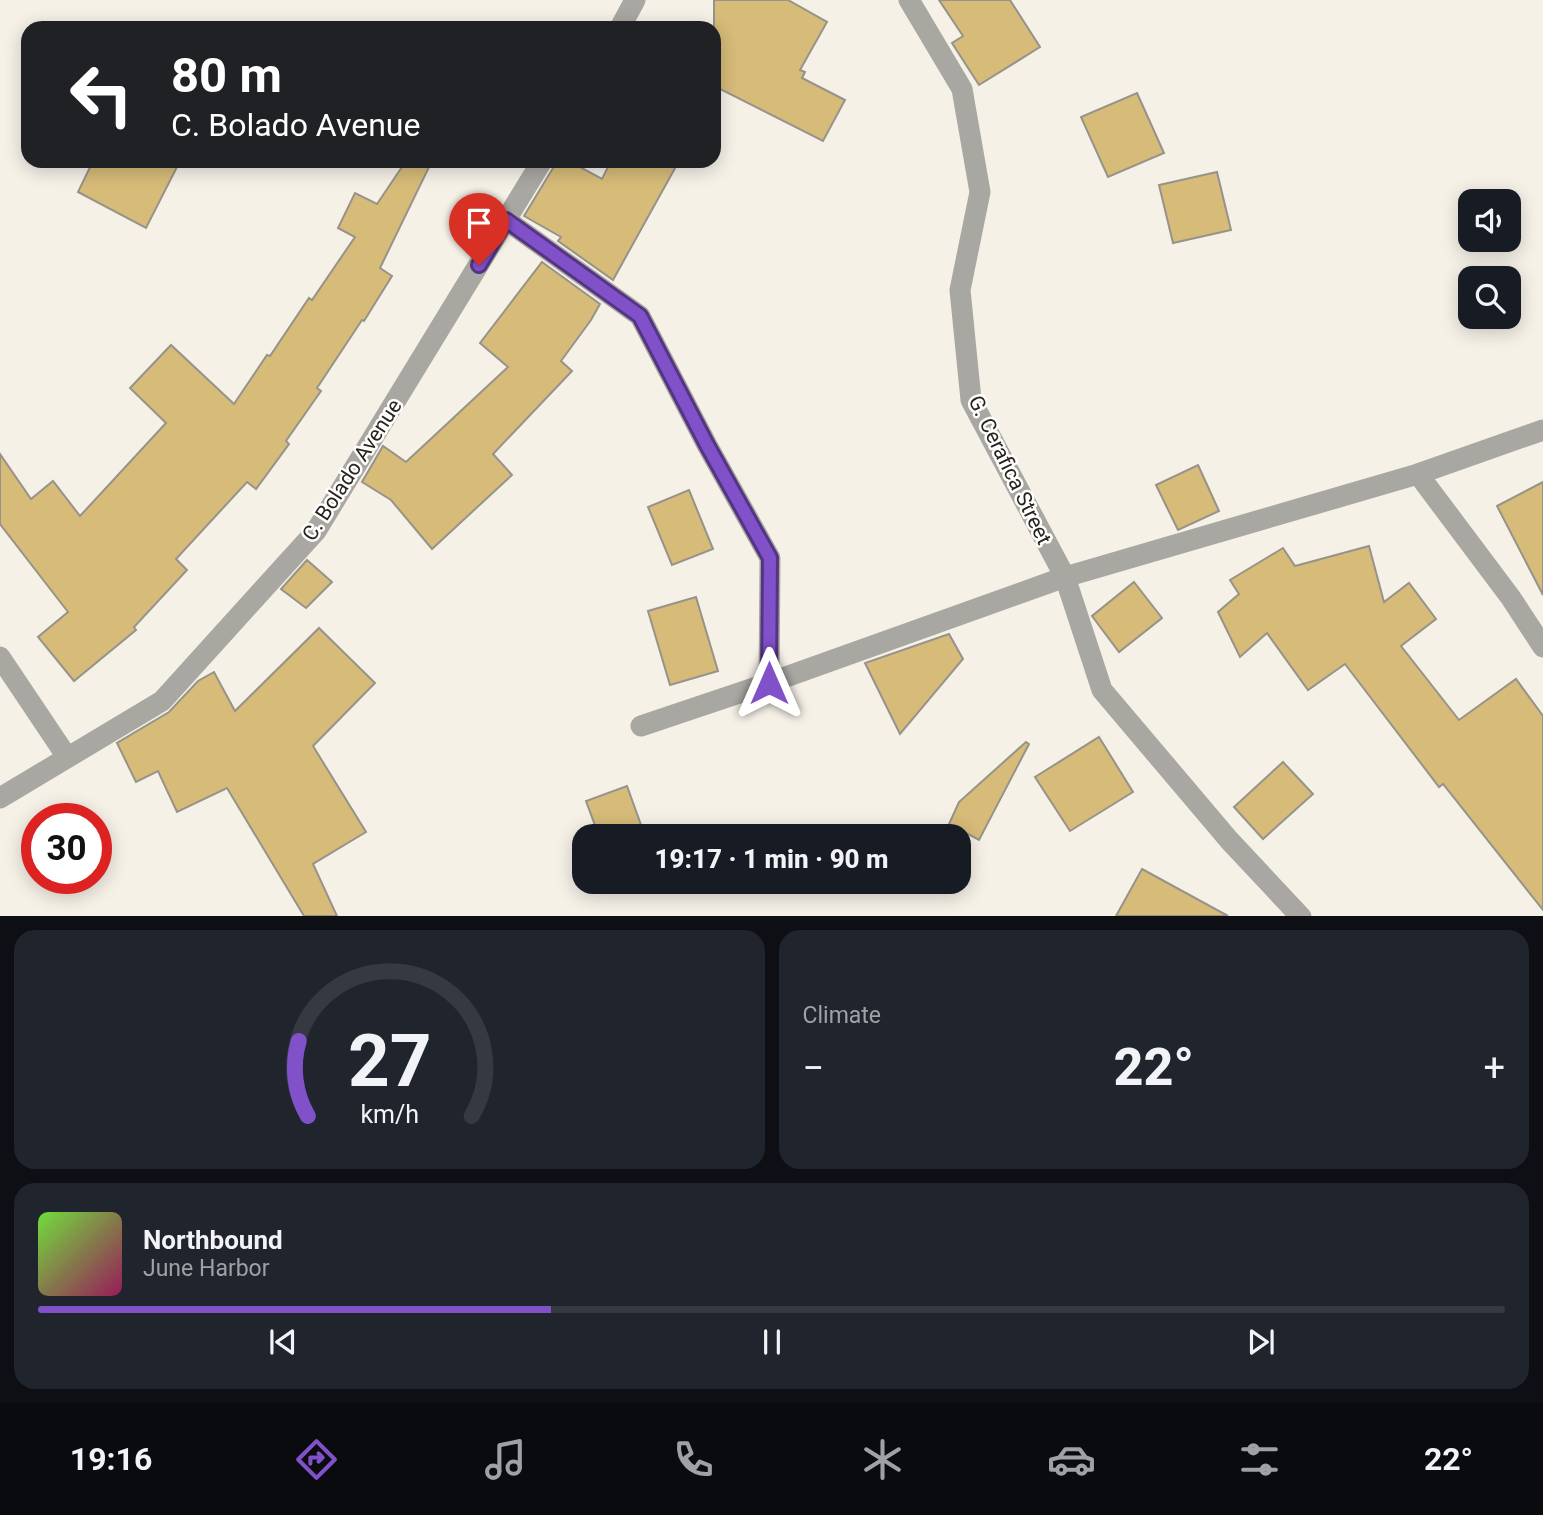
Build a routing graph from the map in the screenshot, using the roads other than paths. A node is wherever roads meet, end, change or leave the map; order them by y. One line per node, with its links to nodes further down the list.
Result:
1 (635, 0): 3 (street)
2 (909, 0): 8 (street, G. Cerafica Street)
3 (624, 21)
4 (538, 168): 5 (street, C. Bolado Avenue)
5 (506, 220): 11 (street); 13 (street, C. Bolado Avenue)
6 (1543, 430): 7 (street)
7 (1418, 474): 8 (street); 9 (street)
8 (1065, 577): 11 (street); 15 (street, G. Cerafica Street)
9 (1543, 647)
10 (0, 657): 13 (street)
11 (769, 683): 12 (street)
12 (641, 726)
13 (67, 757): 14 (street, C. Bolado Avenue)
14 (0, 798)
15 (1301, 916)

